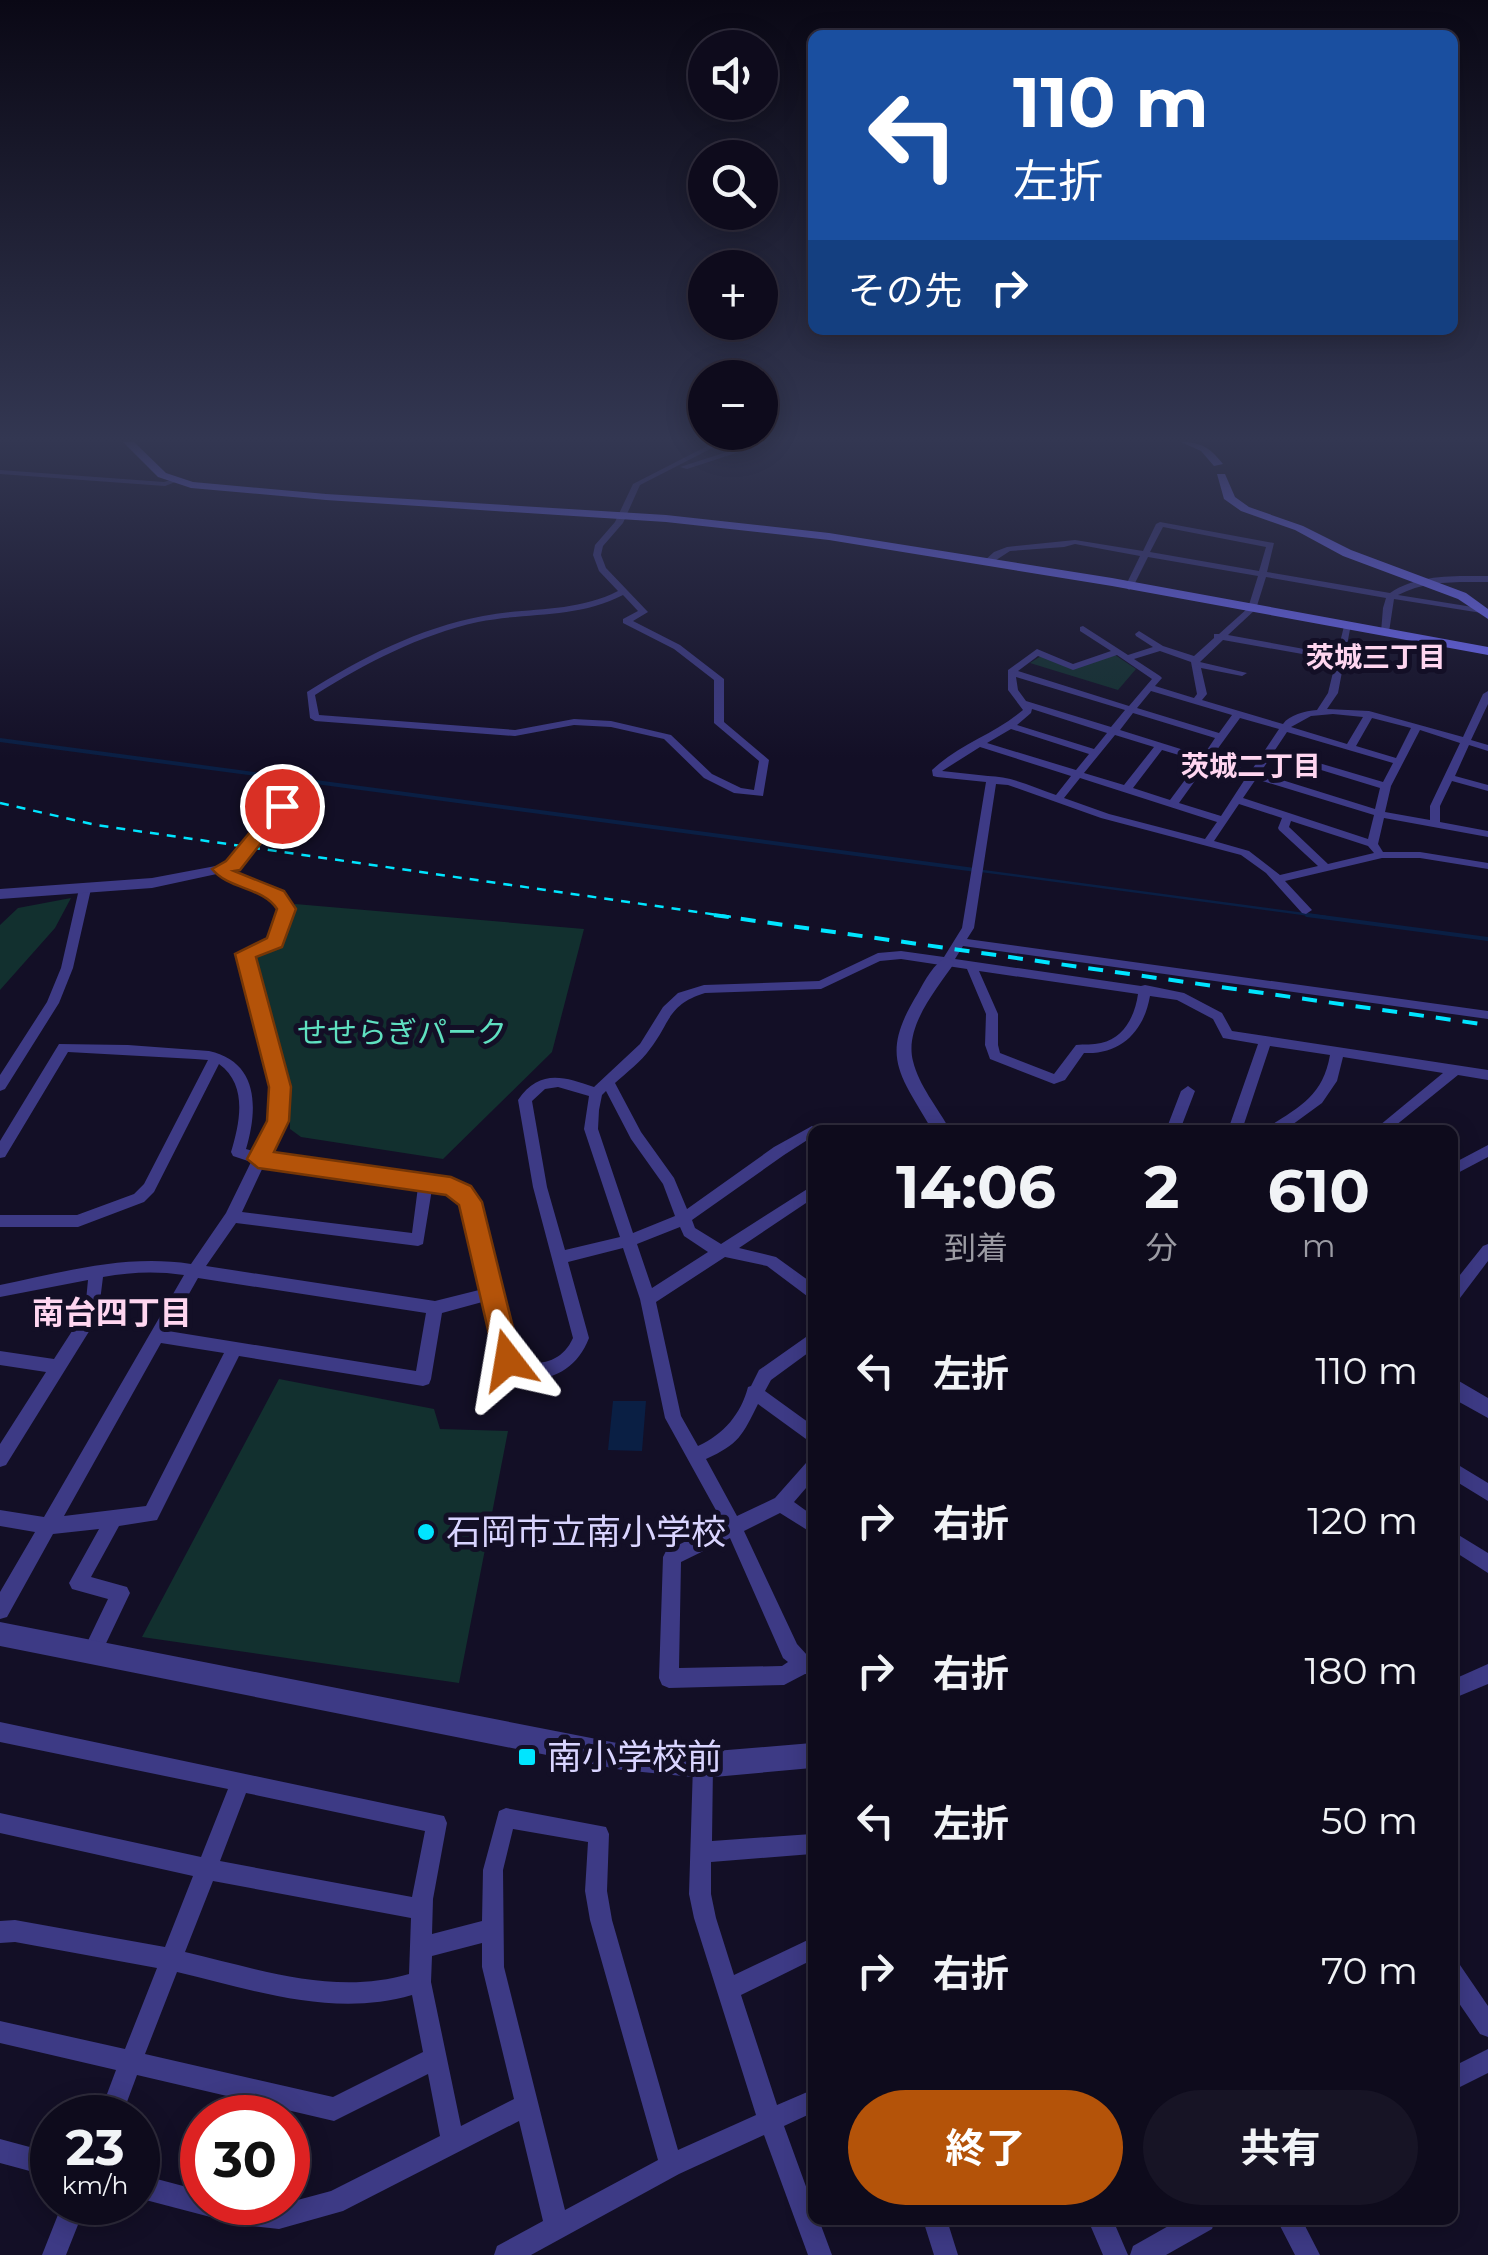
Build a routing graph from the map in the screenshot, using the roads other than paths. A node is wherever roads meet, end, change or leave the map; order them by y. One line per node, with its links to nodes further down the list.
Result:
1 (598, 547): 14 (street)
2 (887, 547): 9 (main road)
3 (1010, 547): 9 (street)
4 (1105, 547): 8 (street)
5 (1148, 547): 8 (street)
6 (1270, 547): 10 (street)
7 (1337, 547): 12 (main road)
8 (1145, 554): 10 (street); 13 (street)
9 (986, 562): 13 (main road)
10 (1262, 576): 15 (street); 16 (street)
11 (1488, 579): 12 (street)
12 (1424, 582): 15 (street); 17 (main road)
13 (1130, 587): 16 (main road)
14 (624, 591): 14 (street)
15 (1390, 599): 17 (street); 20 (street)
16 (1252, 609): 18 (main road); 22 (street)
17 (1486, 614)
18 (1348, 626): 20 (main road); 26 (street)
19 (1083, 628): 25 (street)
20 (1385, 632): 24 (main road)
21 (1139, 634): 23 (street)
22 (1217, 636): 26 (street); 27 (street)
23 (1160, 648): 25 (street); 27 (street)
24 (1488, 651)
25 (1123, 655): 28 (street); 30 (street)
26 (1341, 658): 35 (street)
27 (1196, 662): 29 (street); 33 (street)
28 (1012, 672): 32 (street); 34 (street)
29 (1242, 673)
30 (1150, 688): 33 (street); 34 (street)
31 (1488, 694): 43 (street)
32 (1022, 702): 38 (street); 41 (street)
33 (1196, 702): 36 (street)
34 (1132, 710): 41 (street); 42 (street)
35 (1320, 712): 37 (street); 39 (street)
36 (1238, 714): 39 (street); 42 (street)
37 (1369, 714): 40 (street); 46 (street)
38 (1012, 726): 44 (street); 49 (street)
39 (1285, 728): 46 (street); 48 (street)
40 (1416, 728): 43 (street); 51 (street)
41 (1114, 732): 45 (street); 49 (street)
42 (1221, 737): 50 (street)
43 (1465, 742): 47 (street); 54 (street)
44 (981, 744): 53 (street); 55 (street)
45 (1160, 746): 50 (street); 59 (street)
46 (1350, 748): 51 (street)
47 (1488, 748)
48 (1270, 751): 52 (street); 57 (street)
49 (1096, 753): 53 (street)
50 (1205, 760): 52 (street); 62 (street)
51 (1399, 762): 57 (street)
52 (1253, 774): 61 (street); 63 (street)
53 (1077, 776): 59 (street); 60 (street)
54 (1448, 777): 58 (street); 66 (street)
55 (992, 778): 60 (street); 79 (street)
56 (303, 780): 73 (street)
57 (1386, 786): 63 (street)
58 (1488, 788)
59 (1124, 791): 62 (street)
60 (1057, 800): 68 (street)
61 (1236, 800): 64 (street); 65 (street)
62 (1174, 802): 65 (street)
63 (1380, 814): 66 (street); 69 (street)
64 (1288, 816): 69 (street); 74 (street)
65 (1223, 820): 68 (street)
66 (1436, 825): 67 (street)
67 (1488, 834)
68 (1210, 840): 75 (street)
69 (1372, 844): 70 (street)
70 (1382, 855): 72 (street); 74 (street)
71 (251, 860): 73 (street)
72 (1488, 866)
73 (227, 867): 76 (street); 100 (street)
74 (1325, 867): 75 (street)
75 (1278, 879): 78 (street)
76 (86, 889): 77 (street); 89 (street)
77 (0, 894)
78 (1306, 910)
79 (962, 942): 80 (street); 83 (street)
80 (948, 962): 81 (street); 90 (street); 92 (street)
81 (972, 965): 82 (street); 82 (street)
82 (1145, 990): 84 (street)
83 (1488, 1016)
84 (1265, 1043): 85 (street); 94 (street)
85 (1337, 1053): 87 (street); 95 (street)
86 (216, 1057): 99 (street); 100 (street); 106 (street)
87 (1456, 1070): 88 (street); 96 (street)
88 (1488, 1075)
89 (0, 1086)
90 (602, 1088): 105 (street); 107 (street); 110 (street)
91 (1188, 1092): 93 (street)
92 (938, 1125)
93 (1175, 1125)
94 (1237, 1125)
95 (1282, 1125)
96 (1387, 1125)
97 (808, 1134): 105 (street)
98 (1488, 1150): 101 (street)
99 (0, 1153)
100 (258, 1159): 102 (street); 104 (street)
101 (1458, 1168)
102 (426, 1183): 104 (street); 116 (street)
103 (808, 1195): 109 (street)
104 (232, 1216): 111 (street)
105 (682, 1220): 107 (street); 109 (street)
106 (0, 1221)
107 (629, 1240): 110 (street); 117 (street)
108 (1488, 1250): 114 (street)
109 (726, 1251): 113 (street); 117 (street)
110 (559, 1258): 116 (street)
111 (194, 1271): 112 (street); 118 (street); 119 (street)
112 (96, 1274): 115 (street); 123 (street)
113 (808, 1288)
114 (1458, 1290)
115 (0, 1291)
116 (492, 1294): 118 (street)
117 (648, 1299): 128 (street)
118 (434, 1308): 121 (street)
119 (158, 1336): 121 (street); 137 (street)
120 (808, 1345): 125 (street)
121 (236, 1348): 135 (street)
122 (0, 1358): 123 (street)
123 (58, 1367): 129 (street)
124 (1458, 1390): 126 (street)
125 (754, 1392): 127 (street); 128 (street)
126 (1488, 1409)
127 (808, 1431)
128 (697, 1455): 138 (street)
129 (0, 1459)
130 (1458, 1473): 132 (street)
131 (808, 1474): 133 (street)
132 (1488, 1493)
133 (781, 1504): 136 (street); 138 (street)
134 (0, 1518): 137 (street)
135 (112, 1520): 137 (street); 143 (street)
136 (808, 1522)
137 (48, 1526): 141 (street)
138 (733, 1526): 144 (street); 144 (street)
139 (1458, 1543): 140 (street)
140 (1488, 1564)
141 (0, 1610)
142 (0, 1634): 143 (street)
143 (92, 1651): 149 (street)
144 (808, 1664)
145 (1488, 1674): 146 (street)
146 (1458, 1687)
147 (2, 1738): 150 (street)
148 (808, 1756): 149 (street)
149 (703, 1766): 153 (street)
150 (240, 1784): 154 (street); 155 (street)
151 (0, 1823): 154 (street)
152 (808, 1844): 153 (street)
153 (700, 1852): 163 (street)
154 (207, 1869): 155 (street); 160 (street)
155 (421, 1910): 158 (street)
156 (491, 1930): 158 (street); 172 (street); 177 (street)
157 (0, 1932): 160 (street)
158 (420, 1948): 161 (street)
159 (808, 1950): 163 (street)
160 (171, 1960): 161 (street); 168 (street)
161 (420, 1982): 166 (street)
162 (1458, 1982): 164 (street)
163 (728, 1990): 173 (street)
164 (1488, 2026)
165 (0, 2032): 168 (street)
166 (436, 2058): 168 (street); 174 (street)
167 (1488, 2060): 169 (street)
168 (130, 2062): 170 (street)
169 (1458, 2077)
170 (118, 2095)
171 (808, 2102): 173 (street)
172 (527, 2105): 174 (street); 186 (street)
173 (770, 2122): 177 (street); 179 (street)
174 (453, 2142): 178 (street)
175 (0, 2151): 176 (street)
176 (30, 2158)
177 (672, 2166): 186 (street)
178 (160, 2192)
179 (808, 2223)
180 (66, 2225): 187 (street)
181 (809, 2225): 189 (street)
182 (937, 2225): 190 (street)
183 (1102, 2225): 191 (street)
184 (1194, 2225): 192 (street)
185 (1292, 2225): 193 (street)
186 (557, 2227): 188 (street)
187 (54, 2255)
188 (506, 2255)
189 (820, 2255)
190 (946, 2255)
191 (1116, 2255)
192 (1142, 2255)
193 (1308, 2255)

